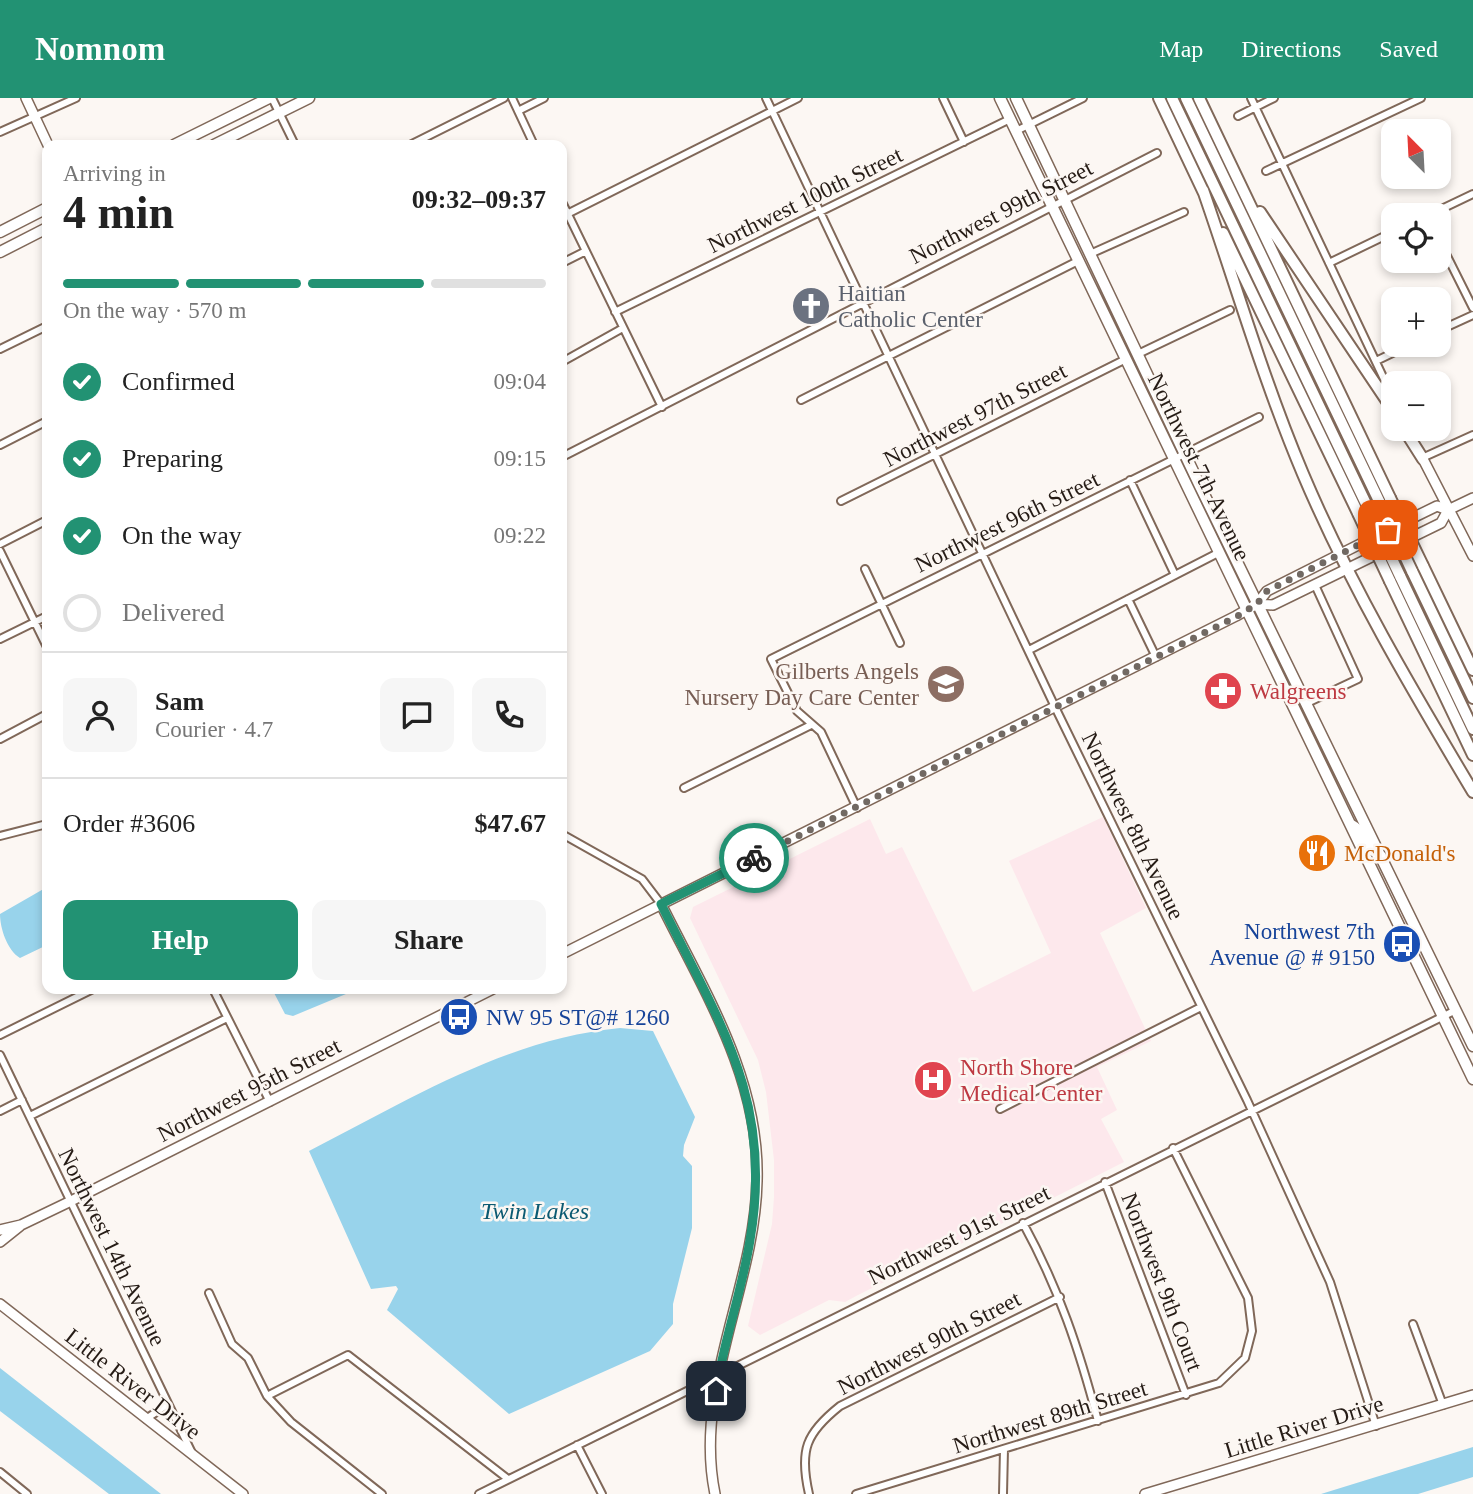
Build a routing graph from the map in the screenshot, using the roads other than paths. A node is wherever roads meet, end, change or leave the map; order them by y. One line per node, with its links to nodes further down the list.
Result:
1 (26, 98): 26 (main road)
2 (76, 98): 26 (street)
3 (271, 98): 24 (street); 32 (main road)
4 (309, 98): 24 (main road)
5 (504, 98): 35 (street)
6 (512, 98): 23 (street)
7 (544, 98): 23 (street)
8 (766, 98): 22 (street, Northwest 8th Avenue)
9 (798, 98): 22 (street)
10 (943, 98): 37 (street)
11 (1000, 98): 27 (main road, Northwest 7th Avenue)
12 (1016, 98): 28 (main road, Northwest 7th Avenue)
13 (1083, 98): 28 (street)
14 (1172, 98): 96 (highway)
15 (1186, 98): 93 (highway)
16 (1199, 98): 41 (highway)
17 (1251, 98): 21 (street)
18 (1274, 98): 21 (street)
19 (1421, 98): 39 (street)
20 (1160, 101): 42 (highway)
21 (1256, 107): 25 (street); 39 (street)
22 (772, 110): 49 (street); 50 (street, Northwest 8th Avenue)
23 (518, 111): 36 (street)
24 (278, 113): 33 (main road); 34 (street)
25 (1238, 116)
26 (36, 118): 30 (street); 31 (main road)
27 (1010, 119): 29 (main road, Northwest 7th Avenue); 37 (street, Northwest 100th Street)
28 (1029, 125): 29 (street); 44 (main road, Northwest 7th Avenue)
29 (1016, 131): 46 (main road, Northwest 7th Avenue)
30 (0, 132)
31 (46, 140)
32 (184, 140)
33 (224, 140)
34 (292, 140)
35 (420, 140)
36 (532, 140)
37 (964, 142): 50 (street, Northwest 100th Street)
38 (1157, 153): 44 (street, Northwest 99th Street)
39 (1283, 163): 40 (street); 59 (street)
40 (1266, 172)
41 (1236, 175): 77 (highway); 93 (highway)
42 (1203, 190): 96 (highway); 102 (highway)
43 (1473, 194): 45 (street)
44 (1064, 200): 46 (street, Northwest 99th Street); 56 (main road, Northwest 7th Avenue)
45 (1451, 204)
46 (1052, 206): 58 (main road, Northwest 7th Avenue); 61 (street, Northwest 99th Street)
47 (42, 211): 52 (main road)
48 (1184, 212): 56 (street)
49 (567, 214): 54 (street)
50 (820, 214): 61 (street, Northwest 8th Avenue); 64 (street, Northwest 100th Street)
51 (42, 231): 55 (main road)
52 (0, 232)
53 (1381, 238): 59 (street)
54 (586, 251): 57 (street); 64 (street)
55 (0, 252)
56 (1090, 254): 70 (main road, Northwest 7th Avenue)
57 (567, 260)
58 (1079, 261): 71 (street); 74 (main road, Northwest 7th Avenue)
59 (1329, 263): 75 (street)
60 (1451, 264): 62 (street)
61 (861, 302): 71 (street, Northwest 8th Avenue); 80 (street, Northwest 99th Street)
62 (1473, 308)
63 (1230, 310): 70 (street)
64 (615, 312): 68 (street)
65 (1473, 314): 66 (street)
66 (1451, 325)
67 (42, 328): 69 (street)
68 (623, 328): 73 (street); 80 (street)
69 (0, 349)
70 (1138, 354): 78 (main road, Northwest 7th Avenue)
71 (887, 356): 79 (street); 88 (street, Northwest 8th Avenue)
72 (1384, 357): 75 (street)
73 (567, 359)
74 (1126, 359): 78 (main road); 88 (street, Northwest 97th Street); 89 (main road, Northwest 7th Avenue)
75 (1376, 361): 76 (street)
76 (1381, 372)
77 (1381, 392)
78 (1159, 399): 87 (main road, Northwest 7th Avenue)
79 (801, 400)
80 (662, 407): 86 (street, Northwest 99th Street)
81 (1259, 416): 87 (street, Northwest 96th Street)
82 (42, 423): 85 (street)
83 (1473, 435): 90 (street)
84 (1413, 441): 90 (highway)
85 (0, 444)
86 (567, 454)
87 (1184, 454): 89 (street, Northwest 96th Street); 112 (main road, Northwest 7th Avenue)
88 (935, 456): 94 (street, Northwest 97th Street); 100 (street, Northwest 8th Avenue)
89 (1173, 459): 91 (street, Northwest 96th Street); 101 (main road, Northwest 7th Avenue)
90 (1423, 459): 95 (main road)
91 (1130, 480): 100 (street, Northwest 96th Street); 107 (street)
92 (1473, 498): 95 (main road)
93 (1385, 500): 105 (highway, bridge)
94 (841, 501)
95 (1448, 510): 102 (main road); 103 (main road); 104 (main road)
96 (1363, 511): 108 (highway, bridge)
97 (42, 523): 98 (street)
98 (0, 544)
99 (0, 551): 115 (street)
100 (982, 552): 111 (street, Northwest 96th Street); 119 (street, Northwest 8th Avenue)
101 (1218, 553): 107 (street); 113 (main road, Northwest 7th Avenue)
102 (1340, 554): 104 (highway); 112 (main road)
103 (1473, 556)
104 (1348, 568): 109 (main road); 133 (highway)
105 (1417, 568): 121 (highway); 122 (highway)
106 (865, 569): 111 (street)
107 (1175, 575): 110 (street)
108 (1395, 579): 127 (highway); 130 (highway)
109 (1315, 585): 112 (main road); 123 (street)
110 (1128, 599): 119 (street); 120 (street)
111 (882, 604): 118 (street); 126 (street, Northwest 96th Street)
112 (1257, 604): 113 (main road); 123 (main road, Northwest 7th Avenue)
113 (1246, 611): 120 (main road); 128 (main road, Northwest 7th Avenue)
114 (42, 618): 115 (street)
115 (35, 621): 116 (street); 117 (street)
116 (42, 636)
117 (0, 639)
118 (900, 643)
119 (1029, 650): 124 (street, Northwest 8th Avenue)
120 (1156, 657): 124 (main road)
121 (1473, 670)
122 (1473, 698)
123 (1307, 704): 132 (main road, Northwest 7th Avenue)
124 (1056, 709): 134 (main road); 145 (street, Northwest 8th Avenue)
125 (42, 717): 129 (street)
126 (811, 725): 131 (street); 134 (street)
127 (1473, 729)
128 (1309, 738): 132 (main road); 135 (main road, Northwest 7th Avenue)
129 (0, 739)
130 (1473, 755)
131 (684, 788)
132 (1348, 788): 139 (main road, Northwest 7th Avenue)
133 (1473, 792)
134 (858, 808): 140 (main road)
135 (1350, 824): 139 (main road); 147 (main road, Northwest 7th Avenue)
136 (42, 825): 137 (street)
137 (0, 836)
138 (567, 837): 140 (street)
139 (1381, 856): 146 (main road, Northwest 7th Avenue)
140 (661, 904): 141 (main road); 170 (main road)
141 (567, 951)
142 (83, 994): 149 (street)
143 (215, 994): 148 (street)
144 (483, 994): 154 (main road, Northwest 95th Street)
145 (1201, 1007): 155 (street); 157 (street, Northwest 8th Avenue)
146 (1456, 1010): 147 (street, Northwest 91st Street); 150 (main road, Northwest 7th Avenue)
147 (1442, 1016): 152 (main road, Northwest 7th Avenue); 157 (street, Northwest 91st Street)
148 (227, 1018): 154 (street); 158 (street)
149 (0, 1035)
150 (1473, 1046)
151 (0, 1055): 153 (street, Northwest 14th Avenue)
152 (1473, 1079)
153 (22, 1100): 156 (street); 158 (street, Northwest 14th Avenue)
154 (270, 1102): 161 (main road, Northwest 95th Street)
155 (1000, 1109)
156 (0, 1111)
157 (1251, 1111): 159 (street, Northwest 91st Street); 178 (street, Northwest 8th Avenue)
158 (30, 1116): 161 (street, Northwest 14th Avenue)
159 (1174, 1149): 160 (street, Northwest 91st Street); 171 (street, Northwest 89th Street)
160 (1105, 1182): 162 (street, Northwest 91st Street); 171 (street, Northwest 9th Court)
161 (71, 1201): 163 (main road, Northwest 95th Street); 174 (street, Northwest 14th Avenue)
162 (1023, 1223): 167 (street); 170 (street, Northwest 91st Street)
163 (21, 1225): 164 (main road, Northwest 95th Street); 165 (main road, Northwest 95th Street)
164 (0, 1230)
165 (0, 1242)
166 (209, 1293): 173 (street)
167 (1060, 1297): 177 (street); 190 (street, Northwest 90th Street)
168 (0, 1304): 176 (main road, Little River Drive)
169 (1413, 1324): 175 (street)
170 (719, 1374): 179 (street, Northwest 91st Street); 189 (main road)
171 (1186, 1395): 177 (street, Northwest 89th Street)
172 (1473, 1395): 175 (main road, Little River Drive)
173 (268, 1396): 183 (street); 186 (street)
174 (168, 1404): 176 (street); 181 (street, Northwest 14th Avenue)
175 (1443, 1405): 178 (main road, Little River Drive)
176 (146, 1419): 181 (main road, Little River Drive)
177 (1098, 1421): 180 (street, Northwest 89th Street)
178 (1376, 1426): 193 (main road, Little River Drive)
179 (577, 1445): 183 (street, Northwest 91st Street); 188 (street)
180 (1004, 1449): 191 (street, Northwest 89th Street); 192 (street)
181 (193, 1455): 185 (main road, Little River Drive)
182 (0, 1472): 184 (street)
183 (508, 1479): 187 (street, Northwest 91st Street)
184 (27, 1494)
185 (243, 1494)
186 (382, 1494)
187 (479, 1494)
188 (602, 1494)
189 (715, 1494)
190 (809, 1494)
191 (856, 1494)
192 (1003, 1494)
193 (1146, 1494)

